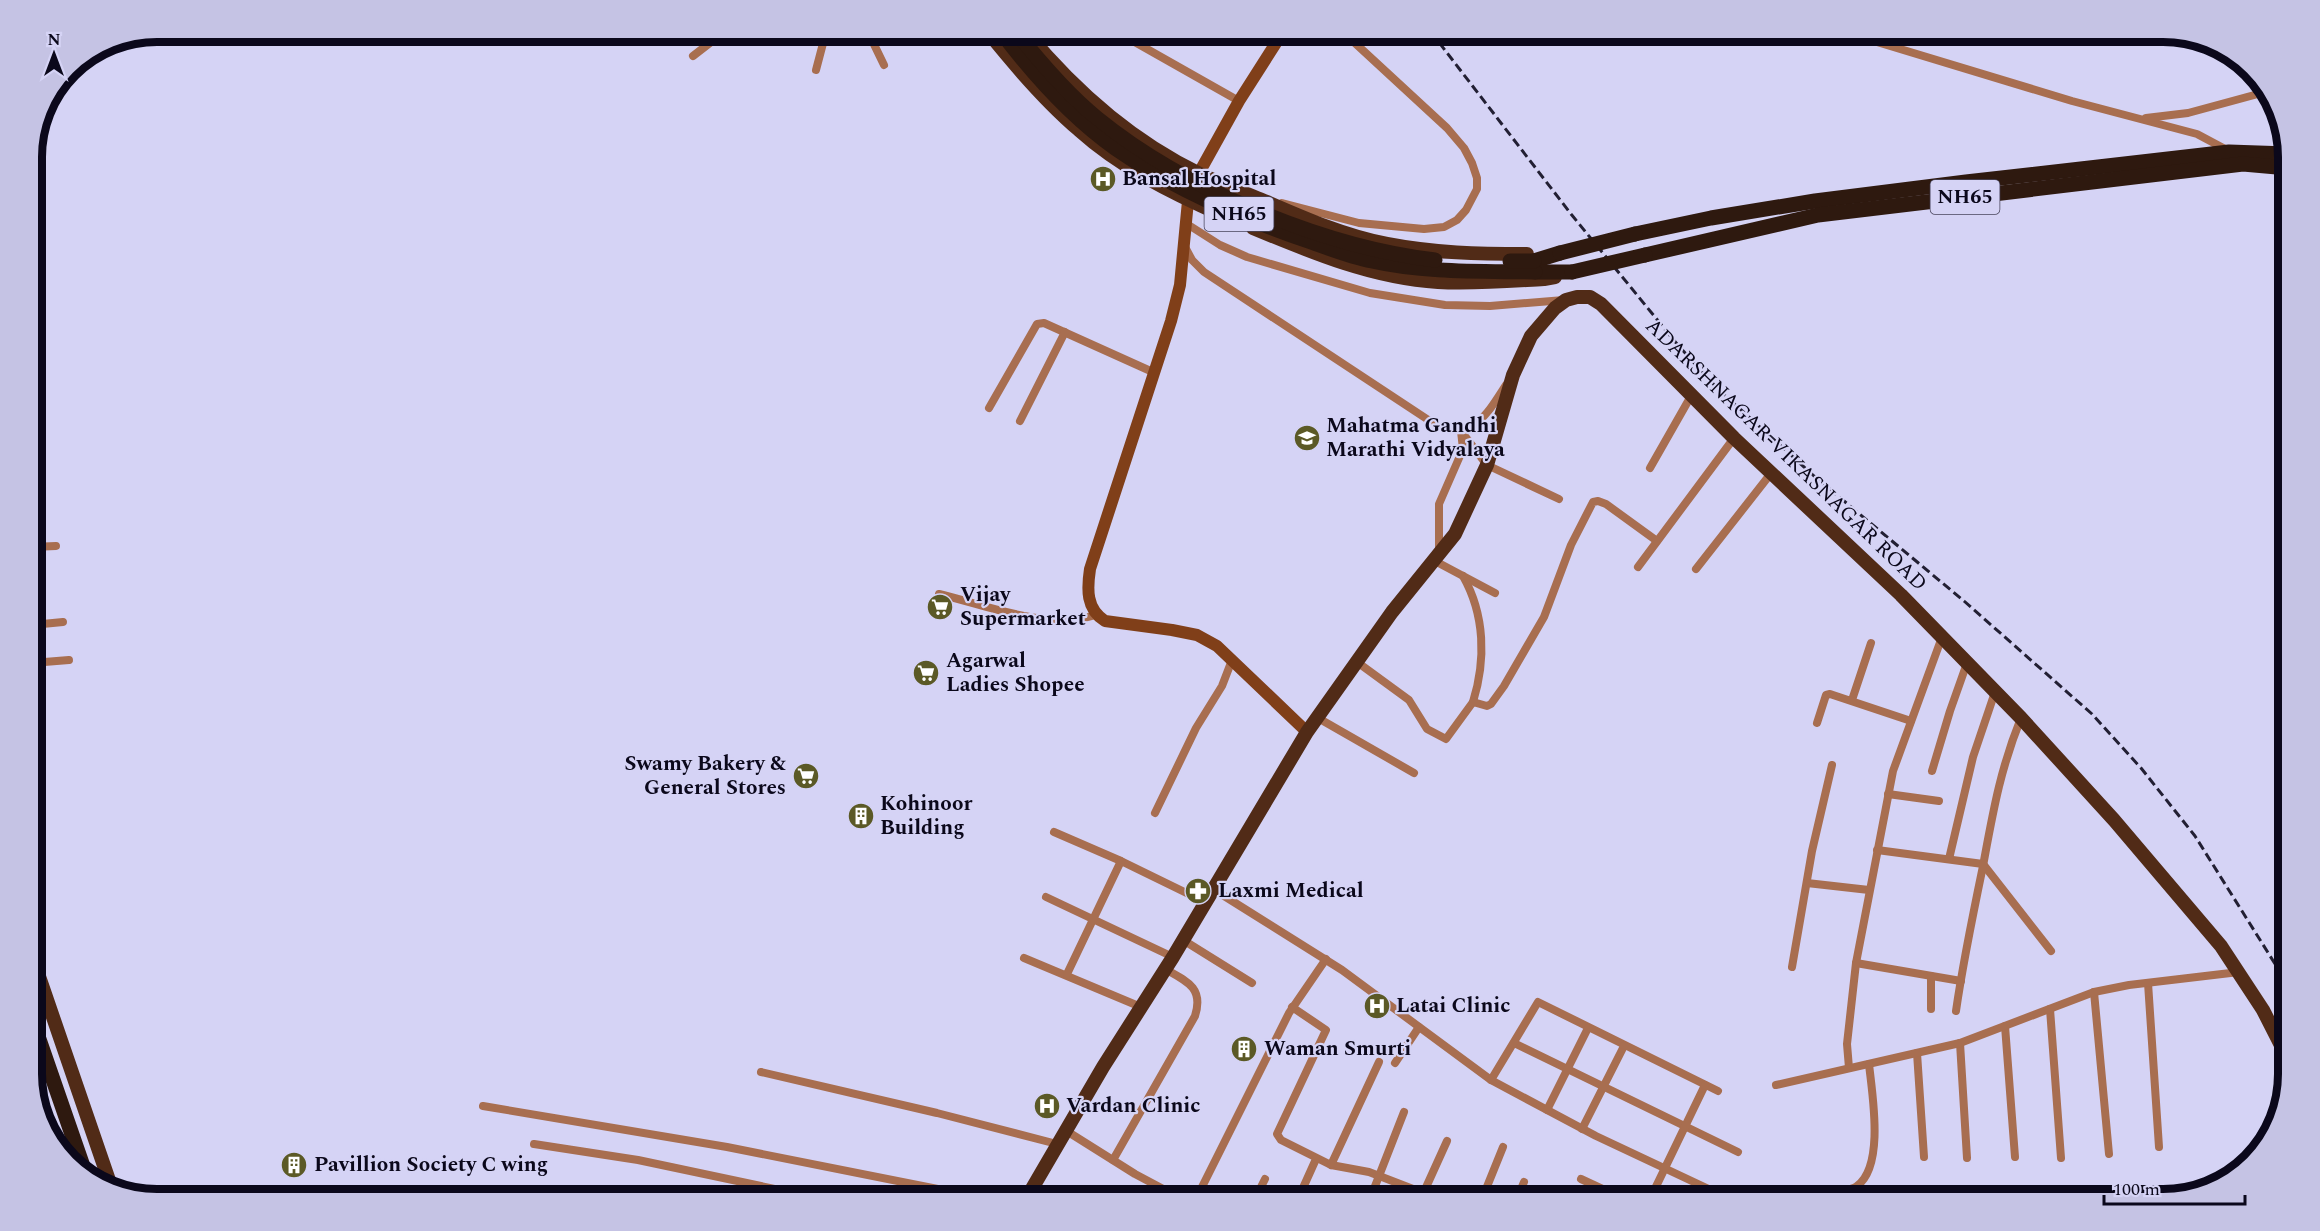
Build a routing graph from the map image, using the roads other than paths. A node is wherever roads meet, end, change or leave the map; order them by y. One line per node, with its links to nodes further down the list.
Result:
1 (711, 42): 13 (street)
2 (823, 42): 15 (street)
3 (873, 42): 14 (street)
4 (996, 42): 25 (main road)
5 (1009, 42): 29 (highway, NH65, bridge)
6 (1025, 42): 29 (highway, NH65, bridge)
7 (1038, 42): 12 (street)
8 (1135, 42): 17 (street)
9 (1277, 42): 17 (street)
10 (1354, 42): 24 (street)
11 (1877, 42): 18 (street)
12 (1036, 44): 23 (main road)
13 (693, 56)
14 (884, 65)
15 (816, 70)
16 (2259, 94): 18 (street)
17 (1239, 101): 23 (street)
18 (2139, 118): 19 (street)
19 (2229, 152): 20 (highway, NH65); 21 (street); 28 (highway, NH65, bridge)
20 (2278, 154)
21 (2243, 164): 22 (highway, NH65); 30 (highway, NH65, bridge)
22 (2278, 167)
23 (1199, 173): 24 (main road); 25 (street)
24 (1255, 197): 28 (main road)
25 (1188, 201): 26 (street); 30 (main road)
26 (1187, 224): 27 (street); 31 (street)
27 (1185, 247): 33 (street); 38 (street)
28 (1560, 253): 29 (highway, NH65)
29 (1534, 266): 30 (highway, NH65)
30 (1572, 272)
31 (1566, 300): 34 (main road); 35 (main road, ADARSHNAGAR-VIKASNAGAR ROAD)
32 (1065, 332): 33 (street); 36 (street); 37 (street)
33 (1155, 373): 53 (street)
34 (1513, 375): 38 (street); 40 (main road)
35 (1691, 396): 39 (main road, ADARSHNAGAR-VIKASNAGAR ROAD); 41 (street)
36 (989, 408)
37 (1020, 421)
38 (1461, 431): 40 (street); 47 (street)
39 (1734, 438): 42 (main road, ADARSHNAGAR-VIKASNAGAR ROAD); 44 (street)
40 (1487, 465): 43 (street); 47 (main road)
41 (1650, 468)
42 (1772, 472): 49 (street); 56 (main road, ADARSHNAGAR-VIKASNAGAR ROAD)
43 (1559, 499)
44 (1657, 541): 48 (street); 65 (street)
45 (56, 546): 46 (street)
46 (42, 547)
47 (1436, 557): 50 (street); 61 (main road)
48 (1638, 567)
49 (1696, 569)
50 (1463, 576): 51 (street); 65 (street)
51 (1495, 593)
52 (939, 594): 53 (street)
53 (1096, 615): 59 (street)
54 (63, 622): 55 (street)
55 (42, 624)
56 (1942, 637): 62 (main road, ADARSHNAGAR-VIKASNAGAR ROAD); 68 (street)
57 (1871, 643): 64 (street)
58 (69, 660): 60 (street)
59 (1232, 660): 70 (street); 76 (street)
60 (42, 662)
61 (1357, 662): 65 (street); 66 (main road)
62 (1967, 663): 63 (main road, ADARSHNAGAR-VIKASNAGAR ROAD); 72 (street)
63 (1995, 692): 67 (main road, ADARSHNAGAR-VIKASNAGAR ROAD); 79 (street)
64 (1852, 700): 68 (street); 69 (street)
65 (1473, 702)
66 (1318, 718): 70 (main road); 73 (street)
67 (2021, 718): 81 (street); 96 (main road, ADARSHNAGAR-VIKASNAGAR ROAD)
68 (1911, 720): 74 (street)
69 (1817, 723)
70 (1307, 732): 83 (main road)
71 (1832, 765): 82 (street)
72 (1932, 771)
73 (1414, 773)
74 (1888, 794): 75 (street); 78 (street)
75 (1939, 801)
76 (1155, 813)
77 (1054, 832): 80 (street)
78 (1877, 850): 79 (street); 84 (street)
79 (1948, 860): 81 (street)
80 (1121, 861): 86 (street); 87 (street)
81 (1983, 864): 89 (street); 99 (street)
82 (1807, 883): 84 (street); 94 (street)
83 (1213, 889): 86 (main road); 92 (street)
84 (1869, 890): 93 (street)
85 (1046, 897): 87 (street)
86 (1205, 903): 88 (main road)
87 (1094, 919): 90 (street); 97 (street)
88 (1183, 940): 90 (main road); 100 (street)
89 (2051, 951)
90 (1173, 957): 95 (main road)
91 (1024, 958): 97 (street)
92 (1326, 959): 105 (street); 109 (street)
93 (1856, 963): 98 (street); 121 (street)
94 (1792, 967)
95 (1165, 969): 104 (main road); 147 (street)
96 (2240, 972): 101 (street); 112 (main road, ADARSHNAGAR-VIKASNAGAR ROAD)
97 (1067, 974): 104 (street)
98 (1931, 976): 99 (street); 106 (street)
99 (1960, 981): 108 (street)
100 (1252, 982)
101 (2148, 983): 103 (street); 139 (street)
102 (42, 985): 152 (main road)
103 (2094, 992): 107 (street); 141 (street)
104 (1141, 1007): 134 (main road)
105 (1293, 1007): 146 (street); 160 (street)
106 (1931, 1009)
107 (2049, 1009): 110 (street); 145 (street)
108 (1956, 1011)
109 (1419, 1026): 119 (street); 124 (street)
110 (2005, 1026): 114 (street); 143 (street)
111 (1588, 1028): 113 (street); 115 (street); 122 (street)
112 (2278, 1038)
113 (1514, 1043): 122 (street); 124 (street)
114 (1960, 1043): 117 (street); 144 (street)
115 (1624, 1046): 125 (street); 127 (street)
116 (42, 1048): 148 (highway)
117 (1917, 1053): 120 (street); 142 (street)
118 (1379, 1062): 149 (street)
119 (1395, 1063)
120 (1869, 1064): 121 (street); 171 (street)
121 (1849, 1068): 126 (street)
122 (1568, 1070): 127 (street); 130 (street)
123 (761, 1072): 137 (street)
124 (1491, 1080): 130 (street)
125 (1705, 1085): 128 (street); 132 (street)
126 (1776, 1085)
127 (1603, 1086): 132 (street); 133 (street)
128 (1718, 1091)
129 (483, 1106): 157 (street)
130 (1547, 1110): 133 (street)
131 (1404, 1112): 151 (street)
132 (1685, 1128): 140 (street); 150 (street)
133 (1582, 1129): 150 (street)
134 (1065, 1130): 137 (main road); 147 (street)
135 (1447, 1141): 165 (street)
136 (534, 1144): 156 (street)
137 (1057, 1144): 158 (main road)
138 (1503, 1147): 166 (street)
139 (2159, 1147)
140 (1738, 1152)
141 (2109, 1154)
142 (1924, 1157)
143 (2015, 1157)
144 (1967, 1158)
145 (2061, 1158)
146 (1316, 1159): 149 (street); 162 (street)
147 (1113, 1160): 159 (street)
148 (81, 1161)
149 (1331, 1165): 151 (street)
150 (1665, 1168): 169 (street); 170 (street)
151 (1380, 1177): 163 (street); 164 (street)
152 (108, 1178)
153 (1265, 1179): 161 (street)
154 (1581, 1179): 168 (street)
155 (1524, 1182): 167 (street)
156 (771, 1189)
157 (934, 1189)
158 (1032, 1189)
159 (1162, 1189)
160 (1202, 1189)
161 (1260, 1189)
162 (1303, 1189)
163 (1375, 1189)
164 (1410, 1189)
165 (1425, 1189)
166 (1486, 1189)
167 (1521, 1189)
168 (1601, 1189)
169 (1655, 1189)
170 (1708, 1189)
171 (1851, 1189)

